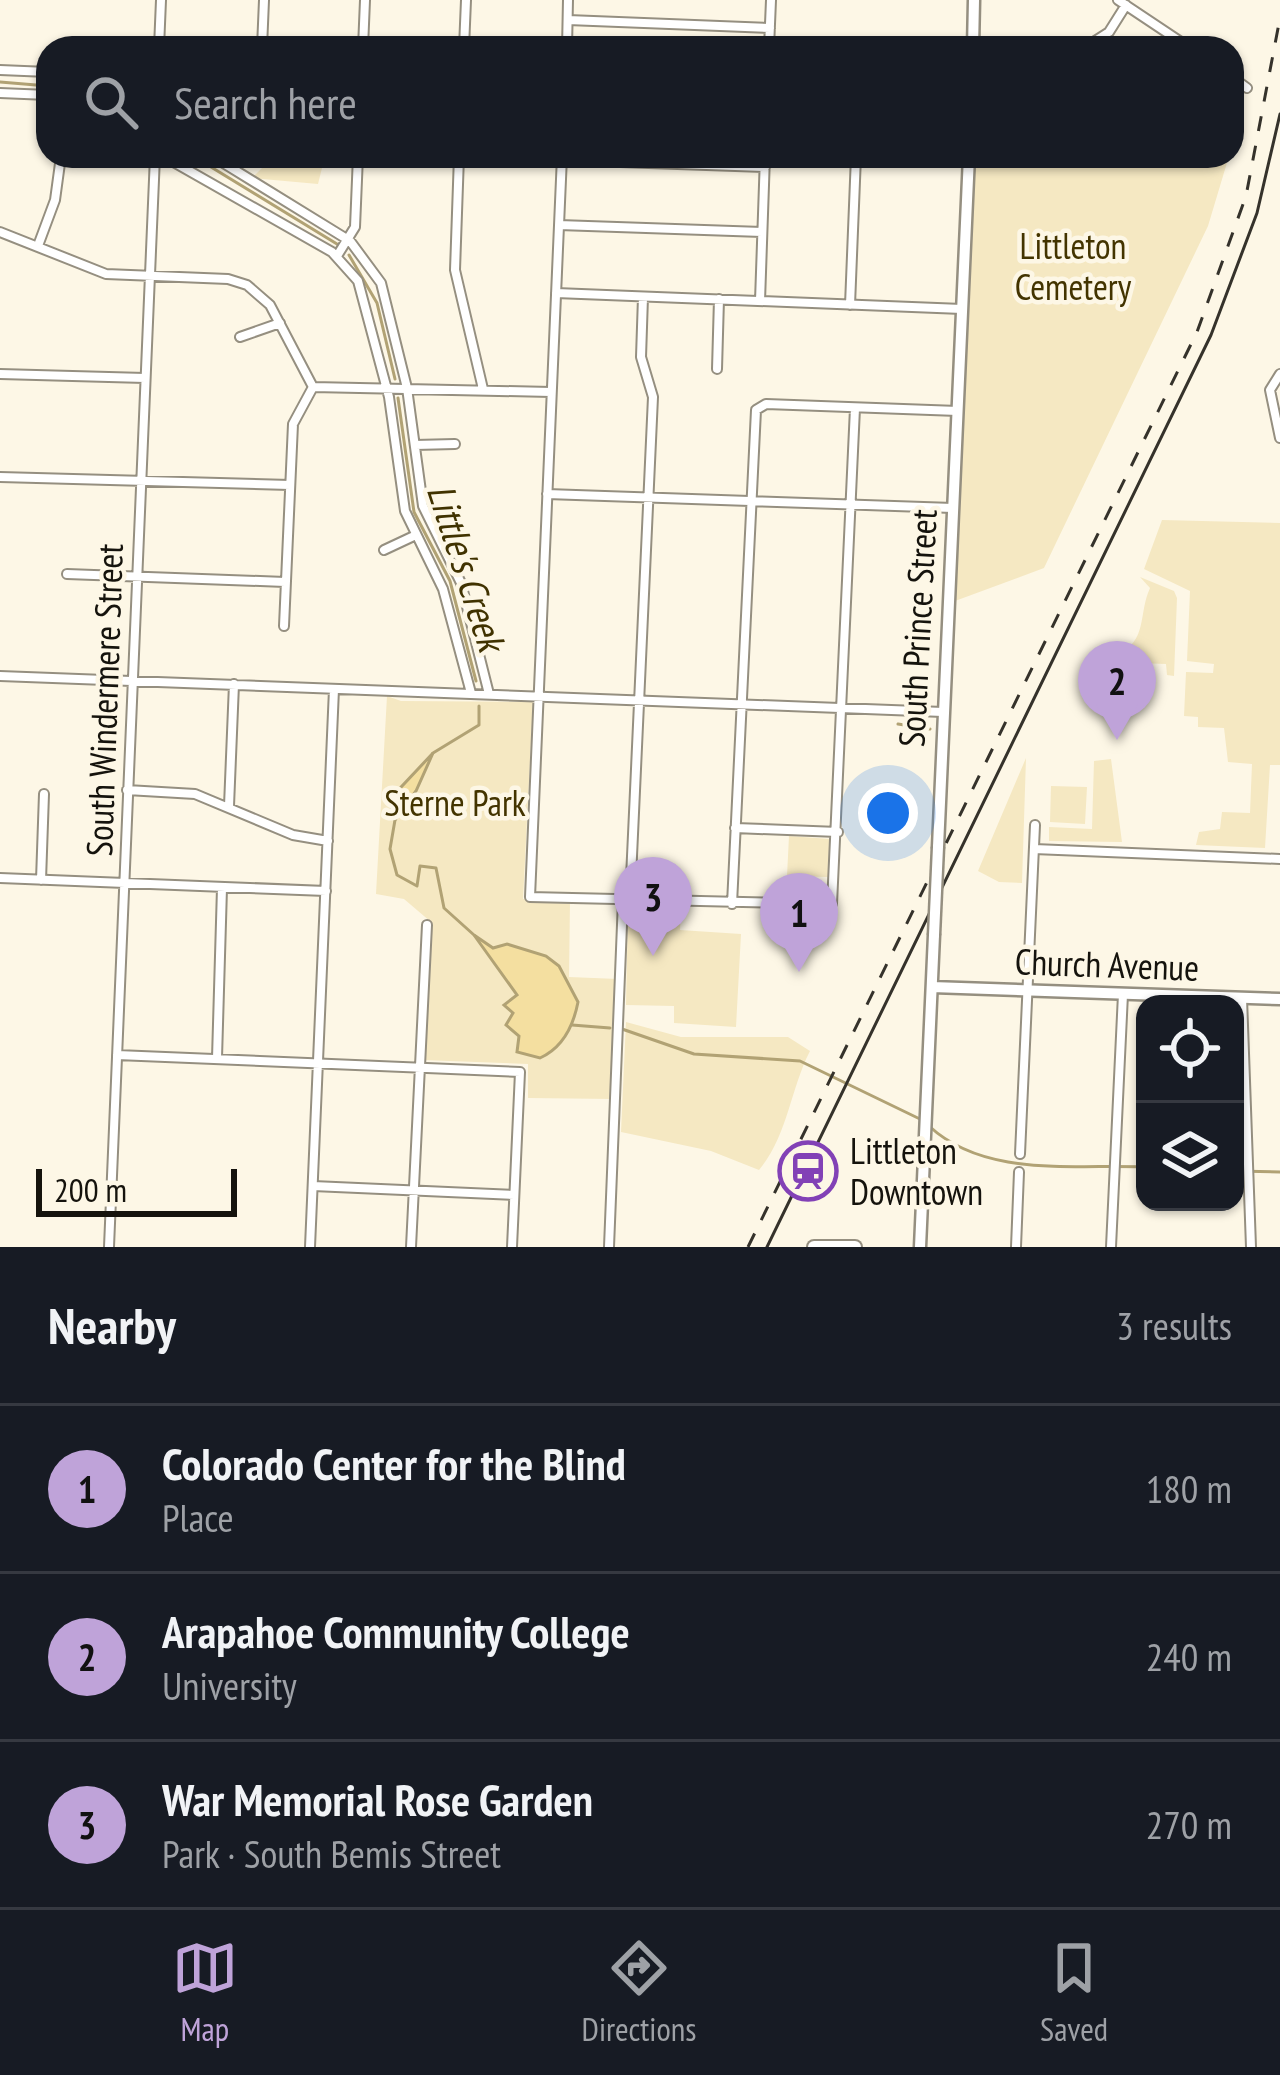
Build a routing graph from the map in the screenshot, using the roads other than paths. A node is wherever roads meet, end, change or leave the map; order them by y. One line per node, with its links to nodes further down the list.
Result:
1 (161, 0): 11 (street)
2 (264, 0): 12 (street)
3 (365, 0): 13 (street)
4 (466, 0): 14 (street)
5 (568, 0): 9 (street)
6 (771, 0): 10 (street)
7 (974, 0): 17 (street)
8 (1122, 3): 18 (street); 19 (street)
9 (568, 20): 10 (street); 15 (street)
10 (770, 28): 16 (street)
11 (160, 36)
12 (262, 36)
13 (364, 36)
14 (464, 36)
15 (567, 36)
16 (770, 36)
17 (973, 36)
18 (1103, 36)
19 (1172, 36)
20 (0, 70): 21 (street)
21 (36, 72)
22 (1244, 86): 23 (street)
23 (1247, 88)
24 (0, 92): 25 (street)
25 (36, 94)
26 (59, 168): 40 (street)
27 (158, 168): 42 (street, South Windermere Street)
28 (180, 168): 41 (street)
29 (231, 168): 39 (street)
30 (357, 168): 39 (street)
31 (458, 168): 58 (street)
32 (562, 168): 36 (street)
33 (765, 168): 38 (street)
34 (856, 168): 47 (street)
35 (968, 168): 48 (street, South Prince Street)
36 (559, 225): 38 (street); 43 (street)
37 (0, 232): 40 (street)
38 (762, 232): 46 (street)
39 (350, 241): 41 (street); 57 (street)
40 (39, 243): 42 (street)
41 (337, 256): 56 (street)
42 (149, 277): 49 (street); 54 (street, South Windermere Street)
43 (556, 293): 44 (street); 59 (street)
44 (644, 297): 45 (street); 69 (street)
45 (719, 299): 46 (street); 51 (street)
46 (760, 301): 47 (street)
47 (850, 305): 48 (street)
48 (962, 309): 61 (street, South Prince Street)
49 (280, 323): 50 (street); 55 (street)
50 (240, 337)
51 (717, 369)
52 (0, 374): 54 (street)
53 (1280, 374): 62 (street)
54 (145, 378): 66 (street, South Windermere Street)
55 (314, 387): 56 (street); 67 (street)
56 (387, 387): 57 (street); 73 (street)
57 (406, 388): 58 (street); 64 (street)
58 (483, 389): 59 (street)
59 (551, 392): 68 (street)
60 (855, 408): 61 (street); 70 (street); 71 (street)
61 (958, 411): 72 (street, South Prince Street)
62 (1280, 438)
63 (454, 444): 64 (street)
64 (415, 445): 84 (street)
65 (0, 476): 66 (street)
66 (141, 480): 67 (street); 76 (street, South Windermere Street)
67 (290, 485): 77 (street)
68 (547, 494): 69 (street); 85 (street)
69 (650, 498): 70 (street); 86 (street)
70 (750, 501): 71 (street); 87 (street)
71 (852, 505): 72 (street); 88 (street)
72 (953, 508): 89 (street, South Prince Street)
73 (416, 535): 74 (street); 83 (street)
74 (384, 550)
75 (67, 574): 76 (street)
76 (136, 577): 77 (street); 80 (street, South Windermere Street)
77 (285, 582): 78 (street)
78 (284, 626)
79 (0, 676): 80 (street)
80 (132, 680): 81 (street); 90 (street, South Windermere Street)
81 (234, 685): 82 (street); 92 (street)
82 (334, 689): 83 (street); 96 (street)
83 (471, 694): 84 (street)
84 (489, 694): 85 (street)
85 (538, 695): 86 (street); 104 (street)
86 (639, 700): 87 (street); 104 (street)
87 (741, 704): 88 (street); 94 (street)
88 (842, 708): 89 (street); 95 (street)
89 (943, 712): 107 (street, South Prince Street, bridge)
90 (127, 790): 92 (street); 101 (street, South Windermere Street)
91 (44, 794): 100 (street)
92 (229, 806): 96 (street)
93 (1035, 825): 97 (street)
94 (735, 828): 95 (street); 105 (street)
95 (838, 832): 105 (street)
96 (328, 841): 103 (street)
97 (1034, 849): 98 (street); 108 (street)
98 (1280, 859)
99 (0, 878): 100 (street)
100 (41, 880): 101 (street)
101 (123, 883): 102 (street); 114 (street, South Windermere Street)
102 (222, 888): 103 (street); 115 (street)
103 (326, 891): 116 (street)
104 (627, 900): 105 (street); 127 (street)
105 (732, 904)
106 (427, 925): 117 (street)
107 (932, 987): 108 (street, Church Avenue); 130 (street, South Prince Street)
108 (1027, 991): 109 (street, Church Avenue); 118 (street)
109 (1123, 994): 110 (street, Church Avenue); 132 (street)
110 (1153, 995)
111 (1244, 998): 112 (street, Church Avenue)
112 (1280, 999)
113 (1244, 1054): 133 (street)
114 (117, 1055): 115 (street); 123 (street, South Windermere Street)
115 (217, 1058): 116 (street)
116 (319, 1062): 117 (street); 120 (street)
117 (418, 1066): 121 (street); 122 (street)
118 (1020, 1154)
119 (1019, 1172): 131 (street)
120 (313, 1186): 121 (street); 124 (street)
121 (413, 1190): 122 (street); 125 (street)
122 (514, 1195): 126 (street)
123 (109, 1247)
124 (310, 1247)
125 (411, 1247)
126 (512, 1247)
127 (609, 1247)
128 (814, 1247): 129 (main road)
129 (856, 1247)
130 (920, 1247)
131 (1016, 1247)
132 (1112, 1247)
133 (1250, 1247)

